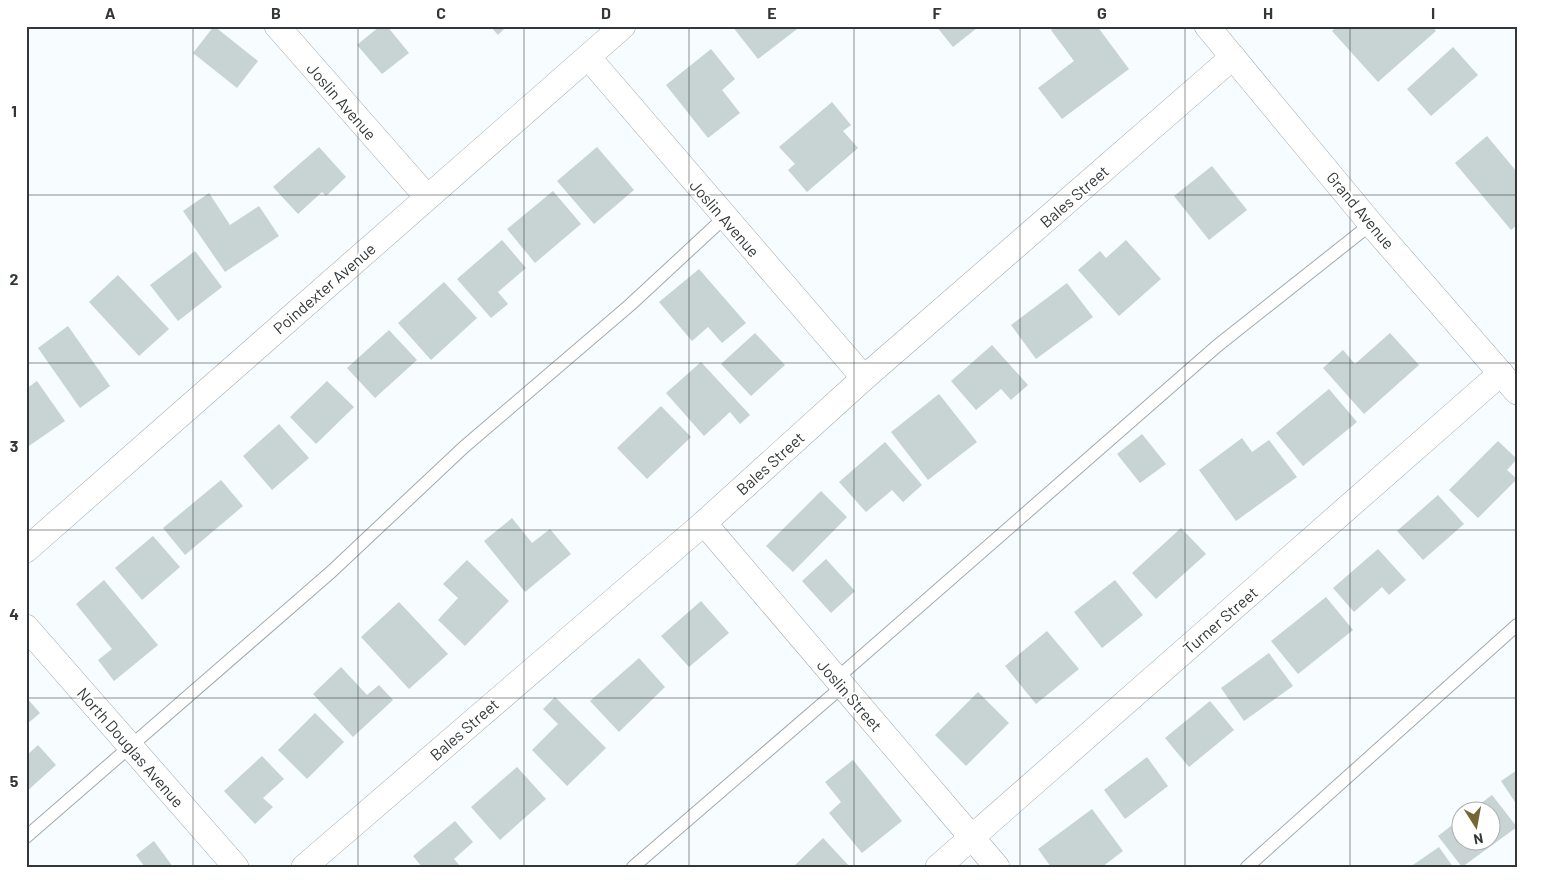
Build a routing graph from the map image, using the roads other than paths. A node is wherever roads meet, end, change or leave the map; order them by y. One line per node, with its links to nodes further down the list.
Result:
1 (277, 26): 6 (street, Joslin Avenue)
2 (623, 26): 4 (street, Poindexter Avenue)
3 (1207, 26): 5 (street, Grand Avenue)
4 (588, 57): 6 (street, Poindexter Avenue); 7 (street, Joslin Avenue)
5 (1233, 57): 8 (street, Grand Avenue); 10 (street, Bales Street)
6 (426, 198): 13 (street, Poindexter Avenue)
7 (725, 217): 10 (street, Joslin Avenue); 17 (lane)
8 (1371, 224): 9 (street, Grand Avenue); 16 (lane)
9 (1501, 373): 11 (street, Grand Avenue); 19 (street, Turner Street)
10 (864, 378): 12 (street, Bales Street)
11 (1517, 392)
12 (704, 524): 16 (street, Joslin Street); 21 (street, Bales Street)
13 (26, 550)
14 (1517, 625): 25 (lane)
15 (26, 627): 17 (street, North Douglas Avenue)
16 (840, 682): 19 (street, Joslin Street); 22 (lane)
17 (129, 746): 18 (lane); 20 (street, North Douglas Avenue)
18 (26, 837)
19 (972, 837): 23 (street, Turner Street); 24 (street, Joslin Street)
20 (236, 867)
21 (304, 867)
22 (633, 867)
23 (938, 867)
24 (997, 867)
25 (1247, 867)

